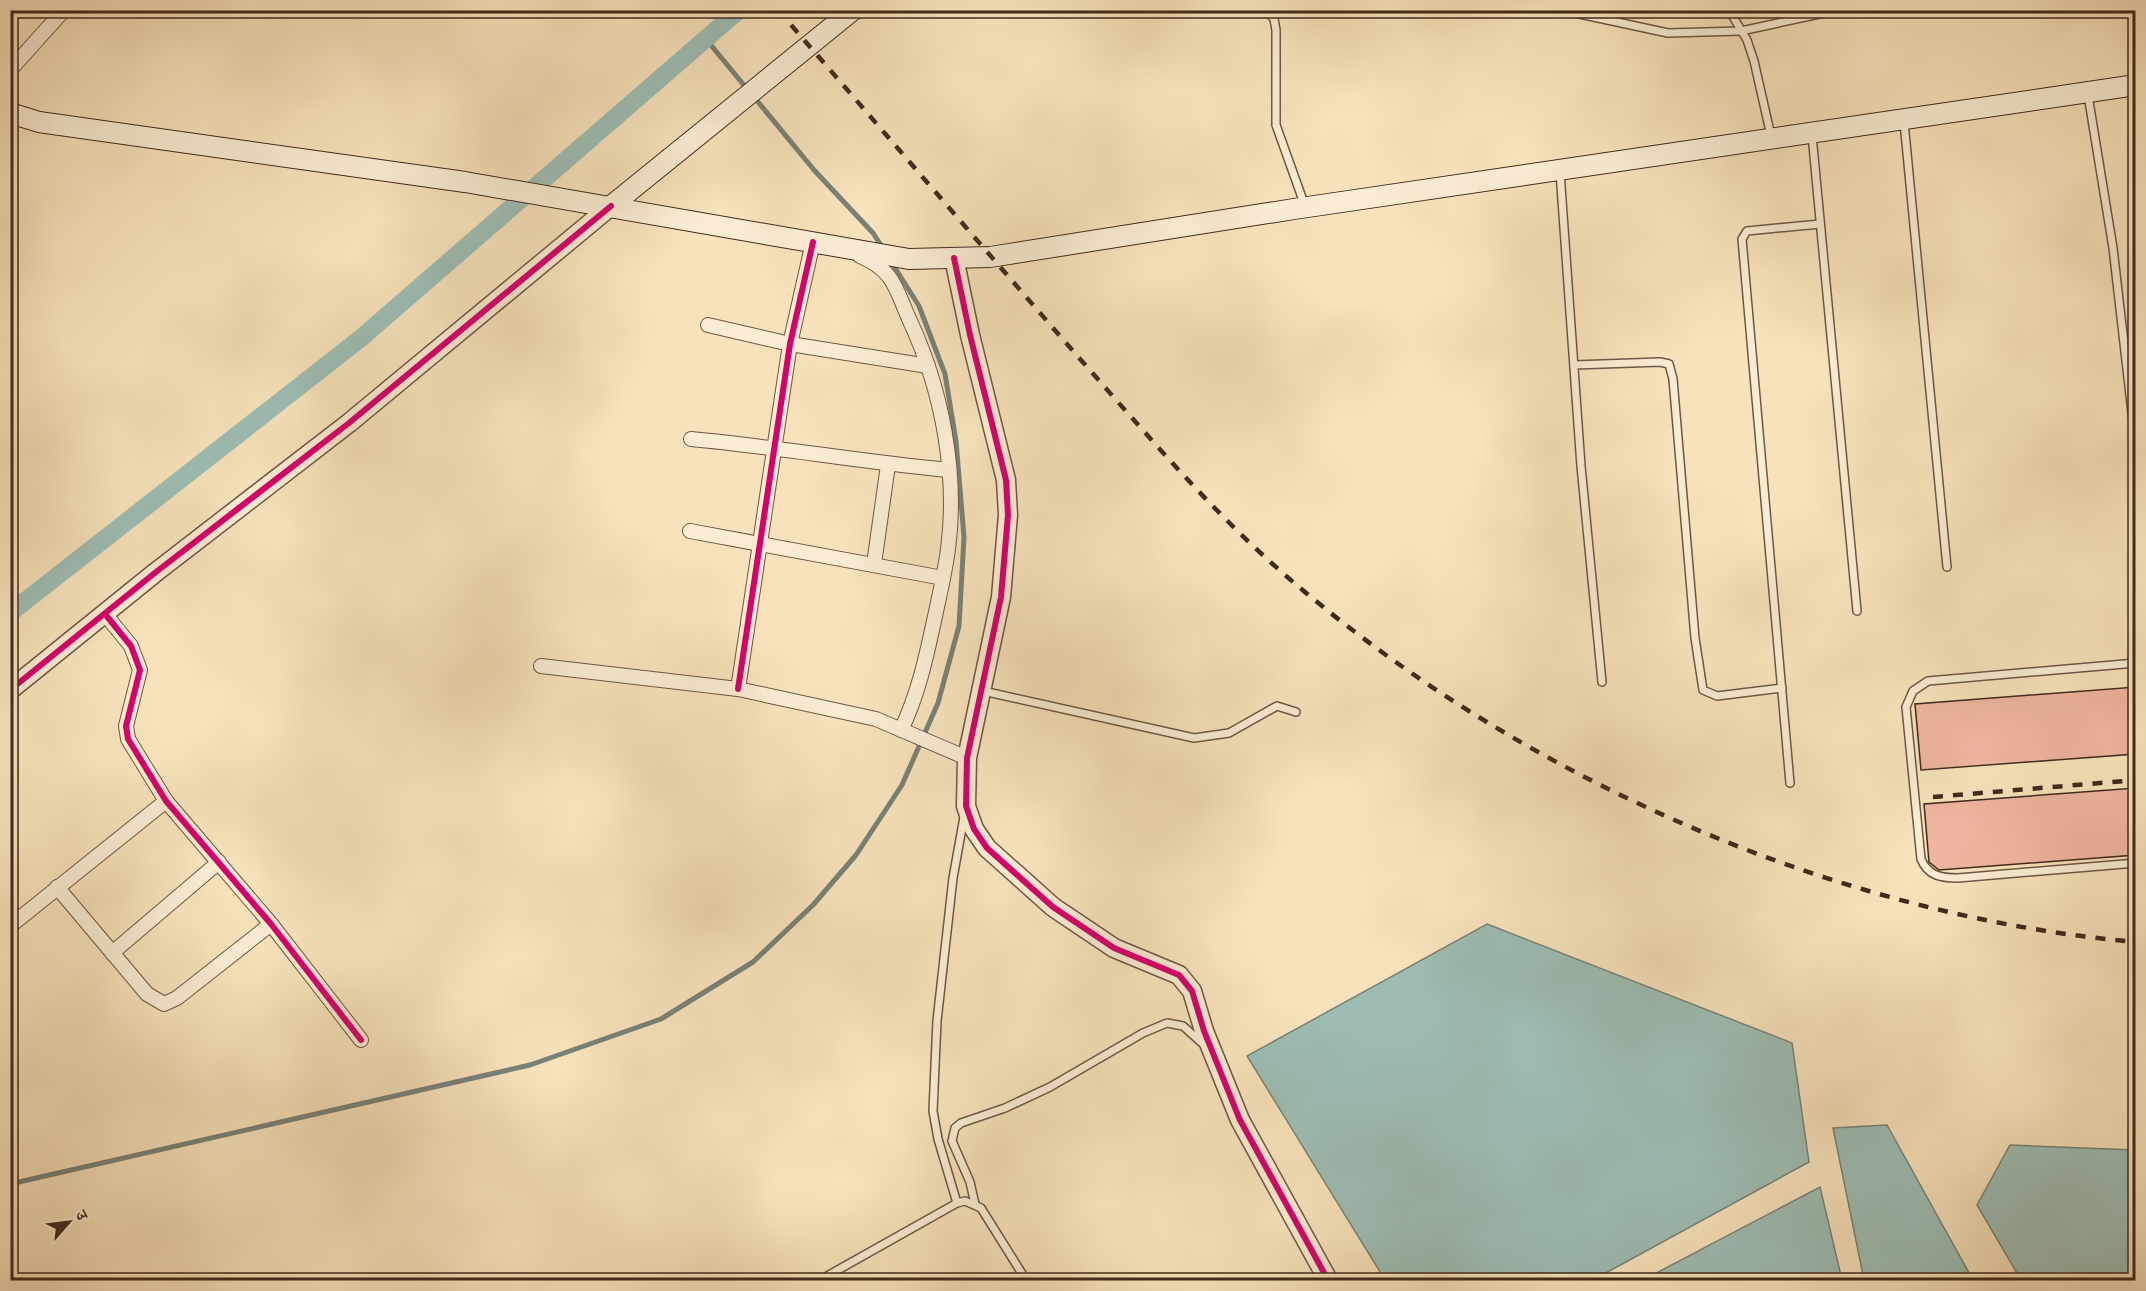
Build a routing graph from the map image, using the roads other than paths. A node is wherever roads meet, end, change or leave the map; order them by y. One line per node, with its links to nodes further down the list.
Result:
1 (64, 10): 8 (street)
2 (853, 10): 16 (main road)
3 (1266, 10): 17 (lane)
4 (1561, 10): 7 (lane)
5 (1729, 10): 7 (lane)
6 (1838, 10): 7 (lane)
7 (1741, 31): 14 (lane)
8 (10, 70)
9 (2136, 85): 10 (main road)
10 (2087, 92): 12 (main road); 28 (lane)
11 (10, 113): 16 (main road)
12 (1904, 119): 13 (main road); 34 (lane)
13 (1811, 133): 14 (main road); 18 (lane)
14 (1772, 139): 15 (main road)
15 (1560, 170): 17 (main road); 24 (lane)
16 (611, 206): 19 (main road); 37 (street)
17 (1305, 207): 21 (main road)
18 (1820, 224): 36 (lane); 41 (lane)
19 (813, 242): 20 (main road); 23 (street)
20 (844, 249): 21 (main road); 25 (street)
21 (954, 258): 44 (street)
22 (708, 325): 23 (street)
23 (790, 344): 25 (street); 27 (street)
24 (1574, 365): 40 (lane); 41 (lane)
25 (928, 366): 30 (street)
26 (691, 440): 27 (street)
27 (775, 447): 29 (street); 32 (street)
28 (2136, 447)
29 (888, 465): 30 (street); 33 (street)
30 (949, 470): 35 (street)
31 (690, 531): 32 (street)
32 (760, 544): 33 (street); 42 (street)
33 (874, 564): 35 (street)
34 (1947, 567)
35 (943, 578): 46 (street)
36 (1857, 611)
37 (105, 614): 43 (street); 49 (street)
38 (2136, 663): 52 (lane)
39 (541, 666): 42 (street)
40 (1602, 682)
41 (1782, 688): 48 (lane)
42 (738, 689): 46 (street)
43 (10, 690)
44 (980, 691): 45 (lane); 47 (street)
45 (1296, 712)
46 (907, 732): 47 (street)
47 (966, 758): 50 (street)
48 (1790, 783)
49 (166, 801): 51 (street); 53 (street)
50 (966, 806): 58 (street); 59 (lane)
51 (219, 862): 54 (street); 56 (street)
52 (2136, 863)
53 (57, 887): 55 (street); 56 (street)
54 (271, 924): 56 (street); 57 (street)
55 (10, 926)
56 (112, 953)
57 (361, 1040)
58 (1213, 1053): 60 (lane); 63 (street)
59 (957, 1203): 60 (lane); 61 (lane)
60 (975, 1204): 62 (lane)
61 (824, 1280)
62 (1026, 1281)
63 (1328, 1281)

